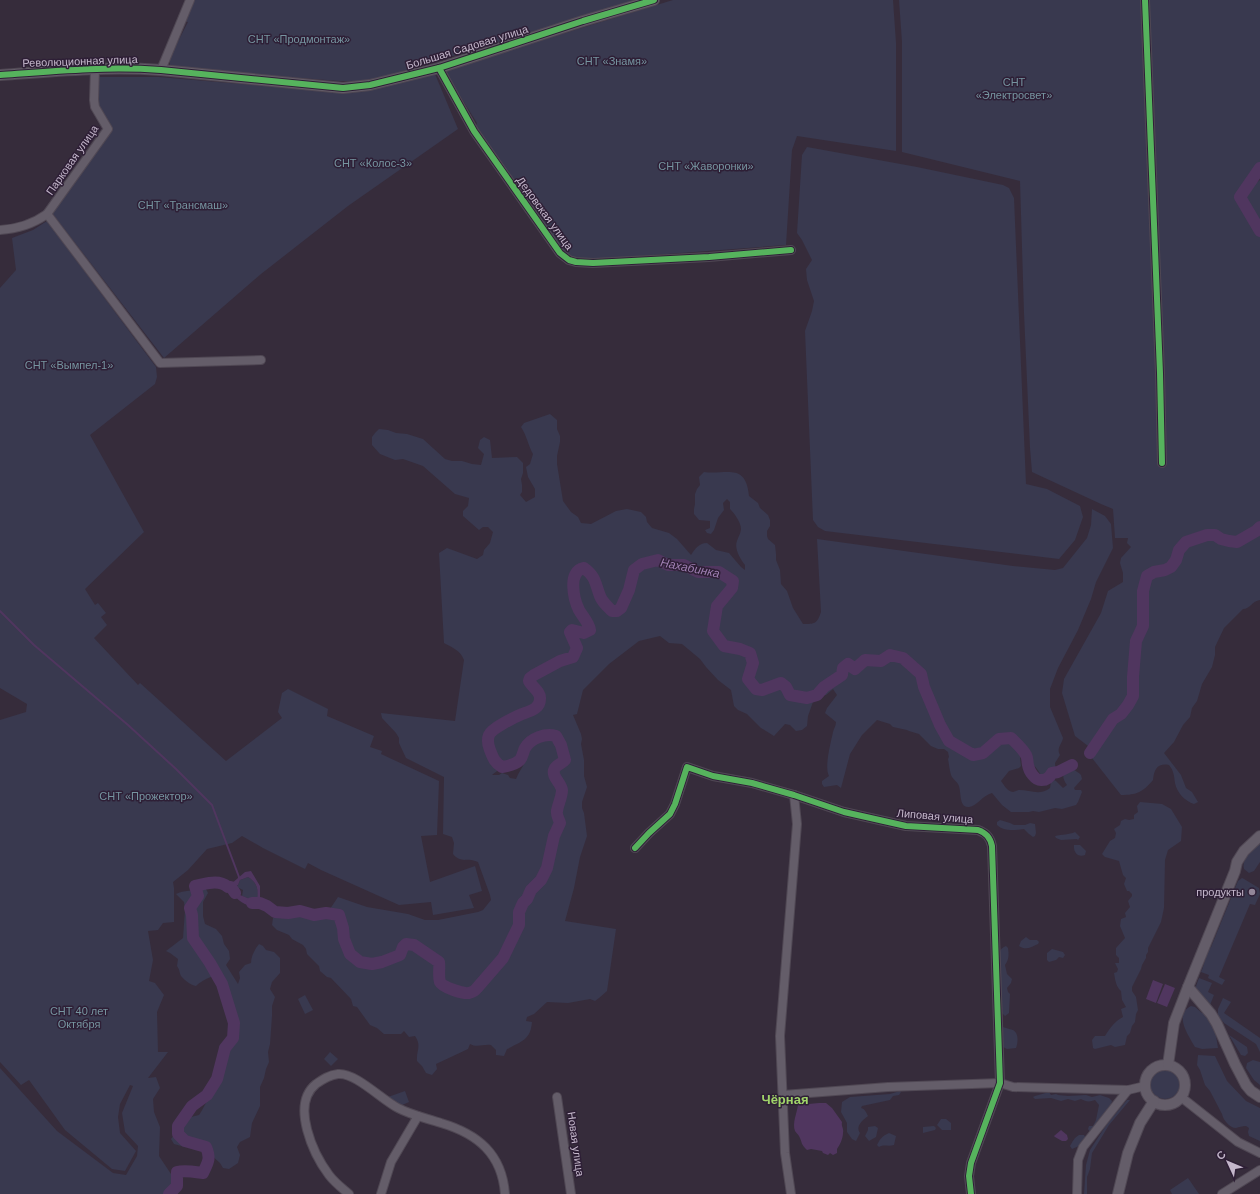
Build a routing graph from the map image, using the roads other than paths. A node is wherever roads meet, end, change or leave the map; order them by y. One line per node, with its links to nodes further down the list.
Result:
1 (190, 0): 6 (street)
2 (654, 0): 5 (street, Большая Садовая улица)
3 (1145, 0): 12 (street)
4 (95, 68): 6 (street, Революционная улица); 7 (street, Революционная улица); 8 (street, Парковая улица)
5 (439, 68): 6 (street, Большая Садовая улица); 10 (street, Дедовская улица)
6 (161, 70)
7 (0, 75)
8 (47, 214): 9 (street, Парковая улица); 11 (street)
9 (0, 230)
10 (791, 250)
11 (261, 360)
12 (1162, 463)
13 (794, 795): 15 (street, Липовая улица); 18 (street, Липовая улица); 21 (street)
14 (1260, 836): 16 (street)
15 (635, 848)
16 (1188, 987): 17 (street); 24 (street)
17 (1168, 1064): 19 (street); 23 (street)
18 (1000, 1083): 20 (street); 21 (street); 34 (street)
19 (1145, 1086): 20 (street); 25 (street)
20 (1128, 1090): 35 (street)
21 (782, 1095): 33 (street)
22 (557, 1097): 32 (street, Новая улица)
23 (1181, 1097): 25 (street); 27 (street)
24 (1260, 1097)
25 (1154, 1101): 36 (street)
26 (418, 1116): 29 (street); 30 (street); 31 (street)
27 (1260, 1153)
28 (1260, 1170): 37 (street)
29 (349, 1194)
30 (381, 1194)
31 (505, 1194)
32 (571, 1194)
33 (791, 1194)
34 (972, 1194)
35 (1076, 1194)
36 (1118, 1194)
37 (1222, 1194)

